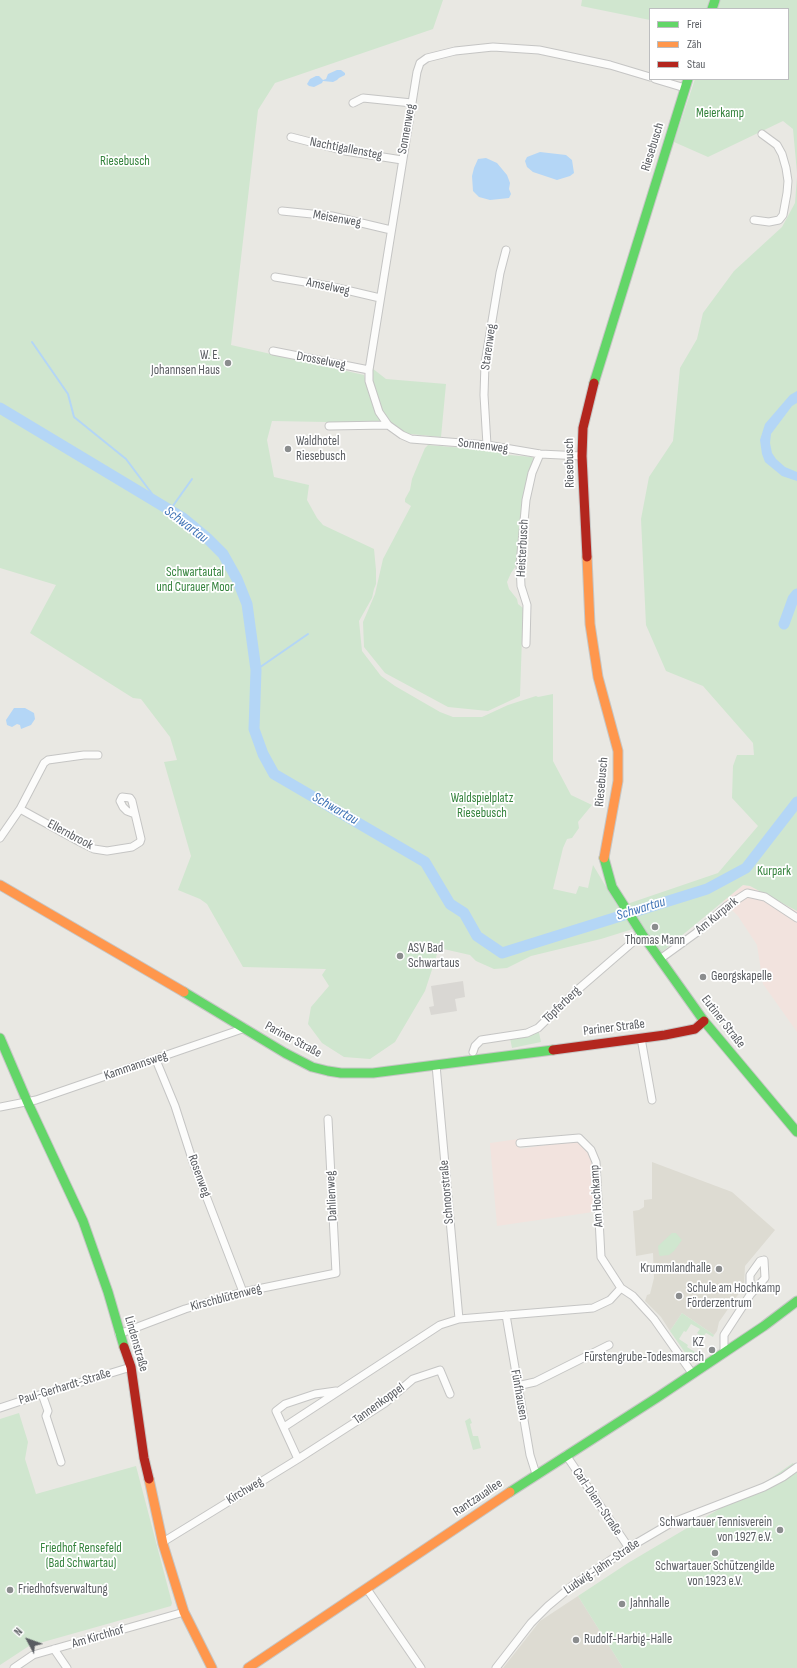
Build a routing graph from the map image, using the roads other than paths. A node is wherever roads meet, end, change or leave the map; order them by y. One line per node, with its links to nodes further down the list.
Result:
1 (649, 77): 6 (street, Sonnenweg)
2 (658, 80): 4 (street)
3 (688, 80): 4 (main road, Riesebusch)
4 (685, 88): 22 (main road, Riesebusch)
5 (353, 103): 6 (street)
6 (412, 103): 9 (street, Sonnenweg)
7 (762, 134): 11 (street)
8 (291, 138): 9 (street, Nachtigallensteg)
9 (402, 160): 12 (street, Sonnenweg)
10 (282, 210): 12 (street, Meisenweg)
11 (754, 220)
12 (391, 230): 15 (street, Sonnenweg)
13 (506, 250): 20 (street, Starenweg)
14 (275, 277): 15 (street, Amselweg)
15 (380, 298): 17 (street, Sonnenweg)
16 (273, 351): 17 (street, Drosselweg)
17 (369, 370): 18 (street, Sonnenweg)
18 (388, 425): 19 (street); 20 (street, Sonnenweg)
19 (329, 426)
20 (486, 445): 21 (street, Sonnenweg)
21 (540, 454): 22 (street, Sonnenweg); 23 (street, Heisterbusch)
22 (582, 456): 28 (main road, Riesebusch)
23 (526, 644)
24 (98, 755): 25 (street)
25 (20, 808): 26 (street, Ellernbrook); 27 (street)
26 (135, 814)
27 (0, 838)
28 (604, 858): 31 (main road, Eutiner Straße)
29 (0, 886): 34 (main road, Pariner Straße)
30 (797, 918): 32 (street, Am Kurpark)
31 (642, 934): 32 (main road, Eutiner Straße); 37 (street, Töpferberg)
32 (660, 959): 33 (main road, Eutiner Straße)
33 (704, 1022): 36 (main road, Pariner Straße); 44 (main road, Eutiner Straße)
34 (245, 1028): 38 (street, Kammannsweg); 39 (main road, Pariner Straße)
35 (0, 1038): 41 (main road, Lindenstraße)
36 (641, 1038): 39 (main road, Pariner Straße); 40 (street)
37 (473, 1052)
38 (156, 1060): 41 (street, Kammannsweg); 48 (street, Rosenweg)
39 (436, 1065): 52 (street, Schnoorstraße)
40 (652, 1100)
41 (27, 1101): 42 (street, Kammannsweg); 53 (main road, Lindenstraße)
42 (0, 1107)
43 (328, 1119): 46 (street, Dahlienweg)
44 (797, 1132)
45 (520, 1143): 47 (street, Am Hochkamp)
46 (336, 1273): 48 (street, Kirschblütenweg)
47 (621, 1288): 51 (street); 57 (street, Am Hochkamp)
48 (244, 1292): 53 (street, Kirschblütenweg)
49 (750, 1295): 55 (street)
50 (797, 1301): 55 (main road, Rantzauallee)
51 (506, 1315): 52 (street); 58 (street, Fünfhausen)
52 (459, 1319): 59 (street)
53 (119, 1334): 56 (main road, Lindenstraße)
54 (610, 1345): 58 (street)
55 (724, 1352): 57 (main road, Rantzauallee)
56 (131, 1368): 60 (street, Paul-Gerhardt-Straße); 69 (main road, Lindenstraße)
57 (692, 1373): 64 (main road, Rantzauallee)
58 (518, 1386): 68 (street, Fünfhausen)
59 (338, 1391): 63 (street); 63 (street)
60 (42, 1394): 62 (street, Paul-Gerhardt-Straße); 66 (street)
61 (450, 1394): 65 (street, Tannenkoppel)
62 (0, 1408)
63 (284, 1427): 65 (street)
64 (566, 1455): 68 (main road, Rantzauallee); 70 (street, Carl-Diem-Straße)
65 (298, 1459): 69 (street, Kirchweg)
66 (61, 1462)
67 (797, 1467): 70 (street, Ludwig-Jahn-Straße)
68 (536, 1474): 71 (main road, Rantzauallee)
69 (163, 1542): 72 (main road, Lindenstraße)
70 (628, 1548): 79 (street, Ludwig-Jahn-Straße)
71 (367, 1588): 77 (main road, Rantzauallee); 78 (street)
72 (184, 1612): 73 (street, Am Kirchhof); 76 (main road, Lindenstraße)
73 (54, 1649): 74 (street, Am Kirchhof); 75 (street)
74 (14, 1668)
75 (67, 1668)
76 (212, 1668)
77 (248, 1668)
78 (422, 1668)
79 (496, 1668)

